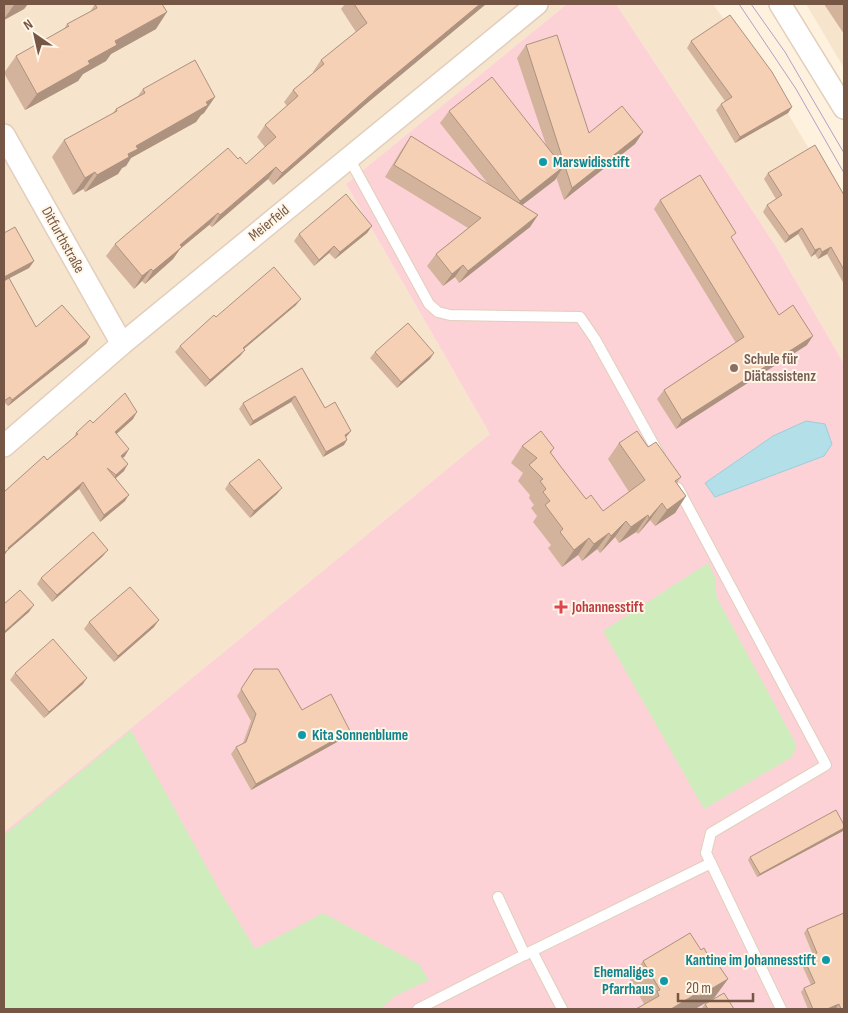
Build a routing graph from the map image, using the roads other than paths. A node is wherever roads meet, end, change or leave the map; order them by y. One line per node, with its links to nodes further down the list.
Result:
1 (537, 4): 5 (street, Meierfeld)
2 (780, 4): 3 (street)
3 (844, 108)
4 (4, 135): 6 (street, Ditfurthstraße)
5 (349, 158): 6 (street, Meierfeld); 8 (lane)
6 (122, 344): 7 (street, Meierfeld)
7 (4, 446)
8 (664, 461)
9 (673, 478): 10 (lane)
10 (711, 863): 12 (lane); 15 (lane)
11 (498, 897): 12 (lane)
12 (529, 953): 13 (lane); 14 (lane)
13 (418, 1009)
14 (562, 1009)
15 (781, 1009)

